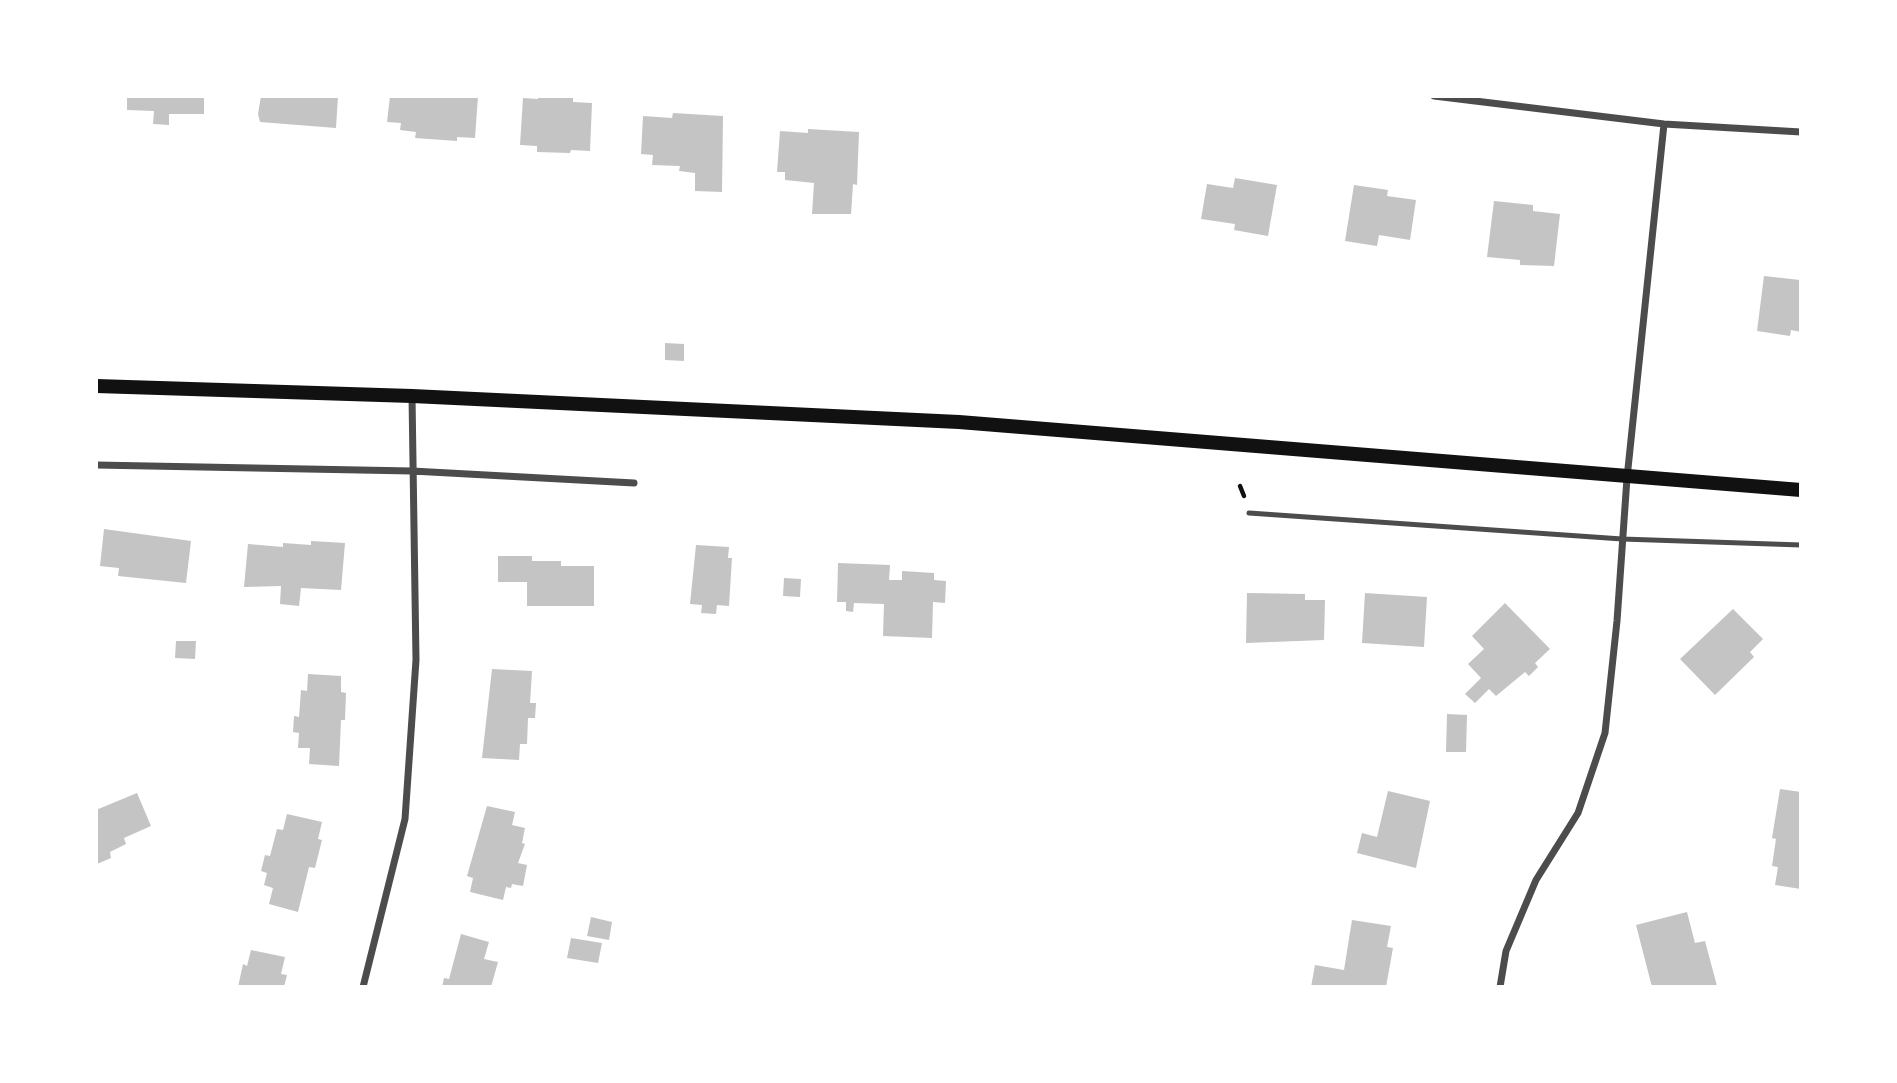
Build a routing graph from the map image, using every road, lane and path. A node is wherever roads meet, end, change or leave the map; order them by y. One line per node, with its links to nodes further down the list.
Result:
1 (1434, 96): 2 (street)
2 (1664, 124): 3 (street); 8 (street)
3 (1801, 132)
4 (96, 386): 5 (main road)
5 (412, 396): 7 (street); 8 (main road)
6 (96, 465): 7 (street)
7 (412, 471): 9 (street); 14 (street)
8 (1627, 478): 10 (main road); 12 (street)
9 (634, 482)
10 (1801, 490)
11 (1249, 513): 12 (lane)
12 (1622, 538): 13 (lane); 15 (street)
13 (1801, 545)
14 (363, 987)
15 (1500, 987)

